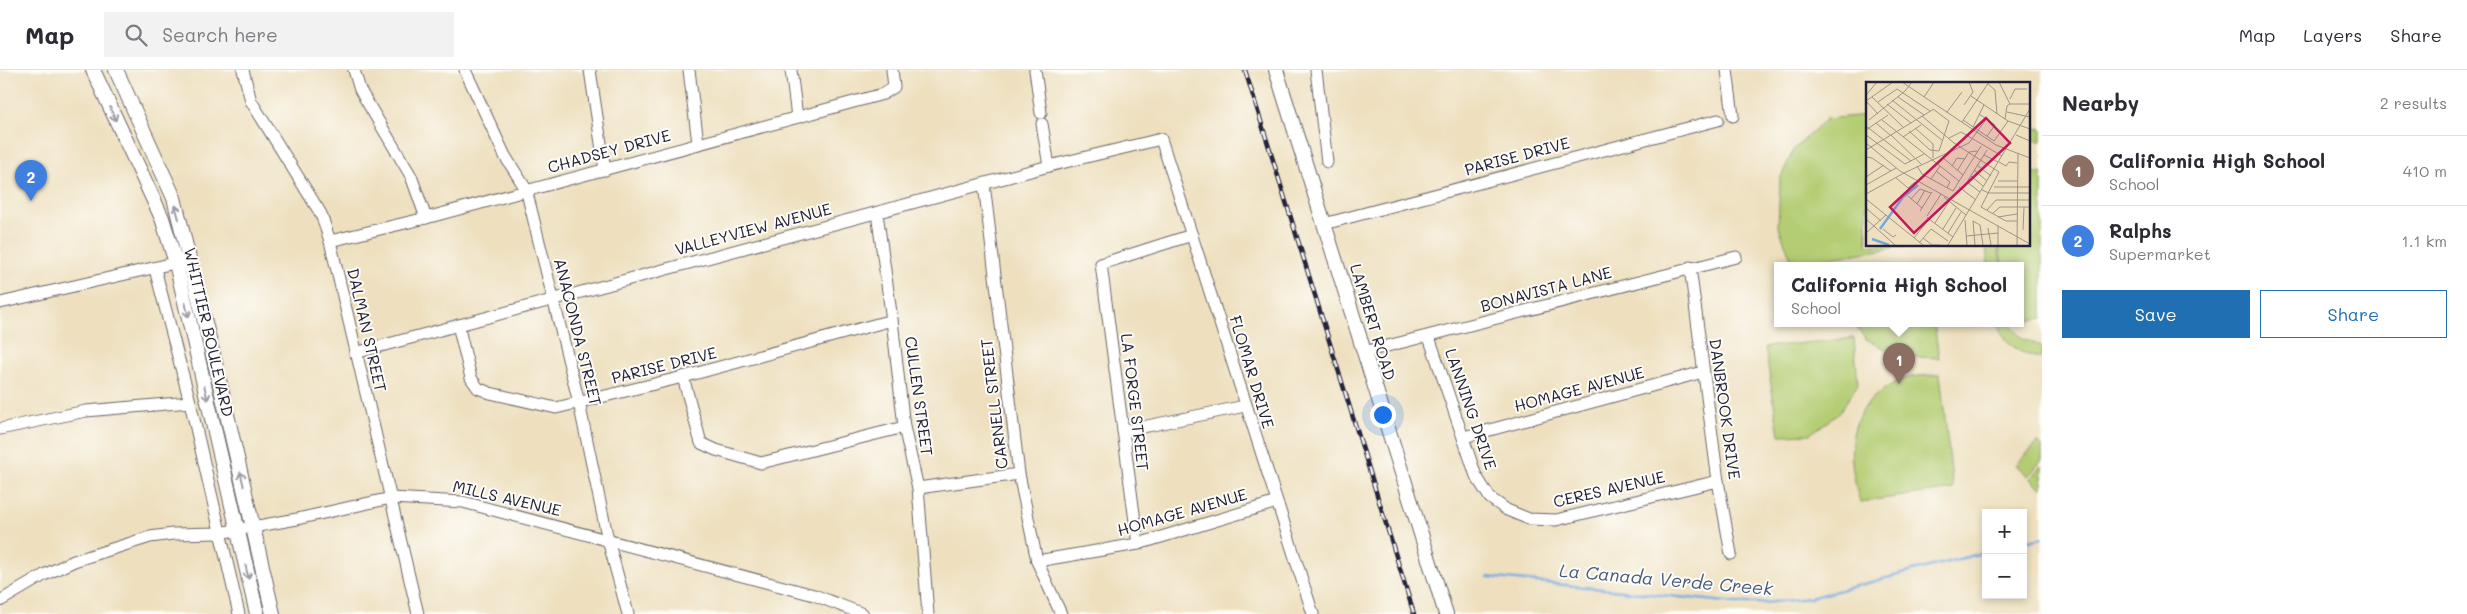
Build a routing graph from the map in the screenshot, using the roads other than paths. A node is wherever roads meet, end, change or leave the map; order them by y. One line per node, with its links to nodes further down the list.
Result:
1 (93, 70): 30 (main road, WHITTIER BOULEVARD, one-way to 30)
2 (116, 70): 30 (main road, WHITTIER BOULEVARD, one-way to 2)
3 (243, 70): 28 (street, DALMAN STREET)
4 (354, 70): 25 (street)
5 (465, 70): 23 (street, ANACONDA STREET)
6 (590, 70): 21 (street)
7 (689, 70): 18 (street)
8 (791, 70): 15 (street)
9 (892, 70): 15 (street, CHADSEY DRIVE)
10 (1036, 70): 20 (street)
11 (1276, 70): 26 (main road, LAMBERT ROAD)
12 (1316, 70): 19 (street)
13 (1727, 70): 14 (street)
14 (1733, 116)
15 (797, 117): 18 (street, CHADSEY DRIVE)
16 (1718, 120): 26 (street, PARISE DRIVE)
17 (1161, 140): 20 (street, VALLEYVIEW AVENUE); 27 (street, FLOMAR DRIVE)
18 (698, 143): 21 (street, CHADSEY DRIVE)
19 (1327, 162)
20 (1049, 166): 22 (street, VALLEYVIEW AVENUE)
21 (605, 170): 23 (street, CHADSEY DRIVE)
22 (984, 184): 24 (street, VALLEYVIEW AVENUE); 49 (street, CARNELL STREET)
23 (526, 189): 25 (street, CHADSEY DRIVE); 33 (street, ANACONDA STREET)
24 (876, 213): 33 (street, VALLEYVIEW AVENUE); 35 (street, CULLEN STREET)
25 (426, 218): 28 (street, CHADSEY DRIVE)
26 (1324, 224): 38 (main road, LAMBERT ROAD)
27 (1192, 235): 44 (street, FLOMAR DRIVE); 47 (street, LA FORGE STREET)
28 (330, 241): 39 (street, DALMAN STREET)
29 (1736, 256): 31 (street, BONAVISTA LANE)
30 (183, 261): 32 (street); 55 (main road, WHITTIER BOULEVARD, one-way to 30); 56 (main road, WHITTIER BOULEVARD, one-way to 56)
31 (1690, 267): 37 (street, BONAVISTA LANE); 40 (street, DANBROOK DRIVE)
32 (155, 269): 34 (street); 42 (street, WHITTIER BOULEVARD)
33 (552, 300): 36 (street, VALLEYVIEW AVENUE); 43 (street, ANACONDA STREET)
34 (0, 303)
35 (892, 320): 41 (street, PARISE DRIVE); 45 (street, CULLEN STREET)
36 (458, 325): 39 (street, VALLEYVIEW AVENUE); 43 (street, PARISE DRIVE)
37 (1429, 336): 38 (street, BONAVISTA LANE); 48 (street, LANNING DRIVE)
38 (1364, 352): 72 (main road, LAMBERT ROAD)
39 (355, 353): 52 (street, DALMAN STREET)
40 (1703, 372): 48 (street, HOMAGE AVENUE); 50 (street, DANBROOK DRIVE)
41 (683, 377): 43 (street, PARISE DRIVE); 45 (street)
42 (190, 402): 46 (street); 57 (street, WHITTIER BOULEVARD)
43 (579, 403): 58 (street, ANACONDA STREET)
44 (1245, 406): 47 (street); 53 (street, FLOMAR DRIVE)
45 (904, 427): 51 (street, CULLEN STREET)
46 (0, 429)
47 (1123, 431): 59 (street, LA FORGE STREET)
48 (1464, 437): 54 (street, LANNING DRIVE)
49 (1018, 474): 51 (street); 61 (street, CARNELL STREET)
50 (1718, 481): 54 (street, CERES AVENUE); 60 (street, DANBROOK DRIVE)
51 (918, 488): 69 (street, CULLEN STREET)
52 (391, 498): 55 (street, MILLS AVENUE); 58 (street, MILLS AVENUE); 66 (street, DALMAN STREET)
53 (1277, 502): 59 (street, HOMAGE AVENUE); 71 (street, FLOMAR DRIVE)
54 (1507, 510)
55 (253, 527): 56 (street, MILLS AVENUE); 65 (main road, WHITTIER BOULEVARD)
56 (237, 530): 57 (street, MILLS AVENUE); 64 (main road, WHITTIER BOULEVARD, one-way to 64)
57 (219, 533): 62 (street, MILLS AVENUE); 63 (street, WHITTIER BOULEVARD)
58 (608, 540): 67 (street, ANACONDA STREET); 68 (street, MILLS AVENUE)
59 (1138, 544): 61 (street, HOMAGE AVENUE)
60 (1731, 554)
61 (1037, 561): 70 (street, CARNELL STREET)
62 (0, 601)
63 (239, 614)
64 (257, 614)
65 (273, 614)
66 (418, 614)
67 (628, 614)
68 (863, 614)
69 (928, 614)
70 (1060, 614)
71 (1313, 614)
72 (1446, 614)

